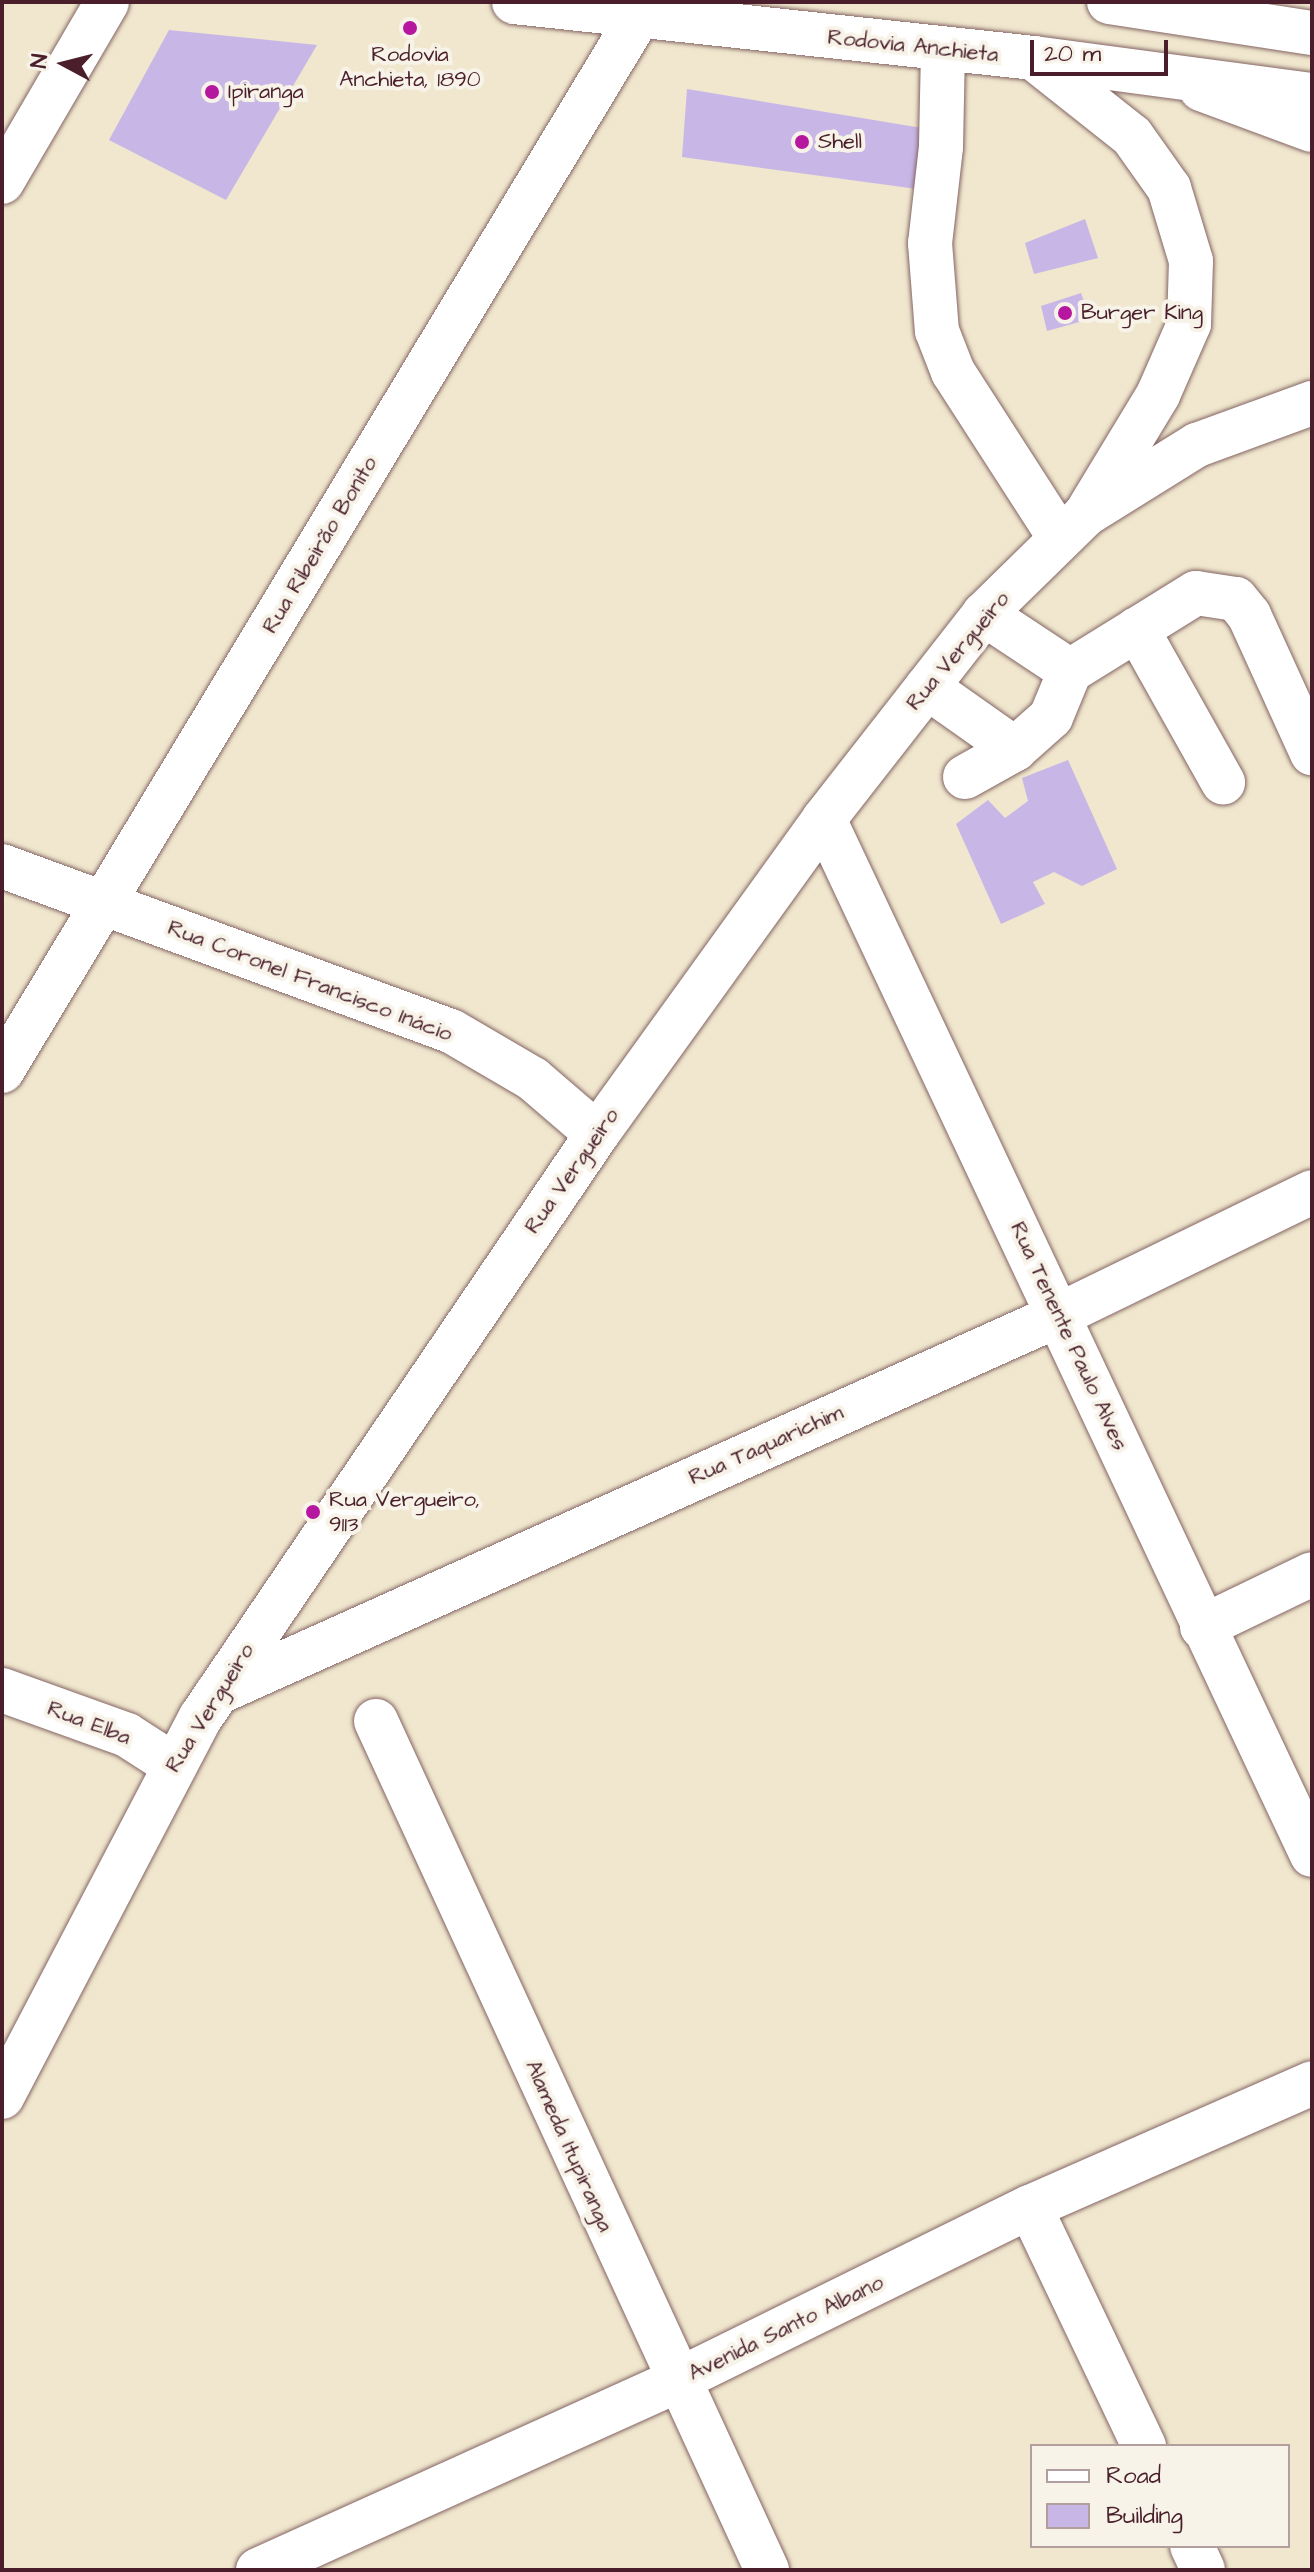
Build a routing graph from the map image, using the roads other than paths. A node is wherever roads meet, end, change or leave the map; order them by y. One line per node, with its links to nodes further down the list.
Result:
1 (107, 2): 11 (main road)
2 (514, 2): 4 (main road, Rodovia Anchieta)
3 (1109, 2): 5 (main road)
4 (637, 19): 6 (main road, Rodovia Anchieta); 24 (main road, Rua Ribeirão Bonito)
5 (1312, 33)
6 (943, 50): 7 (main road, Rodovia Anchieta); 13 (main road)
7 (1034, 58): 8 (main road, Rodovia Anchieta); 13 (main road)
8 (1165, 76): 9 (main road, Rodovia Anchieta); 10 (main road)
9 (1312, 95)
10 (1312, 130)
11 (2, 182)
12 (1312, 403): 13 (main road, Rua Vergueiro)
13 (1073, 526): 14 (main road, Rua Vergueiro)
14 (984, 614): 16 (main road); 17 (main road, Rua Vergueiro)
15 (1137, 629): 16 (main road); 19 (main road); 21 (main road)
16 (1070, 671): 18 (main road)
17 (927, 687): 18 (main road); 22 (main road, Rua Vergueiro)
18 (1015, 749): 20 (main road)
19 (1312, 753)
20 (965, 777)
21 (1223, 782)
22 (824, 819): 26 (main road, Rua Vergueiro); 28 (main road, Rua Tenente Paulo Alves)
23 (2, 866): 24 (main road, Rua Coronel Francisco Inácio)
24 (103, 904): 25 (main road, Rua Ribeirão Bonito); 26 (main road, Rua Coronel Francisco Inácio)
25 (2, 1071)
26 (597, 1134): 32 (main road, Rua Vergueiro)
27 (1312, 1192): 28 (main road, Rua Taquarichim)
28 (1061, 1314): 30 (main road, Rua Tenente Paulo Alves); 32 (main road, Rua Taquarichim)
29 (1312, 1574): 30 (main road)
30 (1202, 1627): 35 (main road, Rua Tenente Paulo Alves)
31 (2, 1690): 34 (main road, Rua Elba)
32 (217, 1693): 34 (main road, Rua Vergueiro)
33 (376, 1721): 39 (main road, Alameda Itupiranga)
34 (172, 1764): 37 (main road, Rua Vergueiro)
35 (1312, 1855)
36 (1312, 2083): 38 (main road, Avenida Santo Albano)
37 (2, 2097)
38 (1030, 2207): 39 (main road, Avenida Santo Albano); 40 (main road)
39 (676, 2381): 42 (main road, Avenida Santo Albano); 43 (main road, Alameda Itupiranga)
40 (1143, 2444)
41 (1193, 2548): 44 (main road)
42 (258, 2570)
43 (767, 2570)
44 (1203, 2570)

